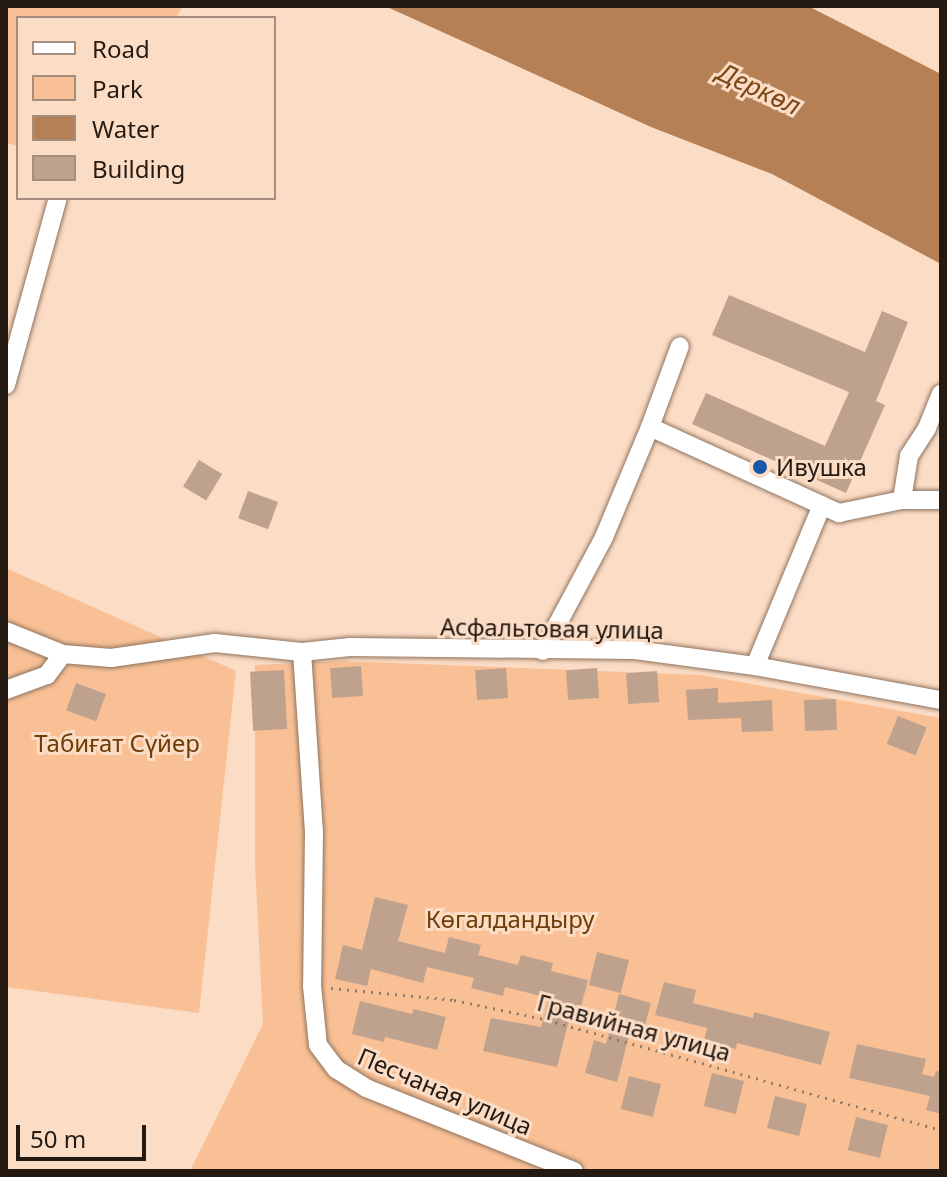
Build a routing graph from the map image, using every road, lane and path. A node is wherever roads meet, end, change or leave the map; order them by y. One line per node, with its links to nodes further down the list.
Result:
1 (57, 200): 3 (street)
2 (680, 346): 5 (street)
3 (6, 385)
4 (941, 394): 6 (street)
5 (650, 427): 8 (street); 10 (street)
6 (902, 500): 7 (street); 8 (street)
7 (941, 500)
8 (822, 505): 13 (street)
9 (6, 631): 12 (street, Асфальтовая улица)
10 (543, 651): 11 (street, Асфальтовая улица); 13 (street, Асфальтовая улица)
11 (302, 652): 12 (street, Асфальтовая улица); 16 (street, Песчаная улица)
12 (63, 654): 14 (street)
13 (755, 666): 15 (street, Асфальтовая улица)
14 (6, 690)
15 (941, 700)
16 (312, 986): 17 (path, Гравийная улица); 18 (street, Песчаная улица)
17 (941, 1130)
18 (574, 1171)

